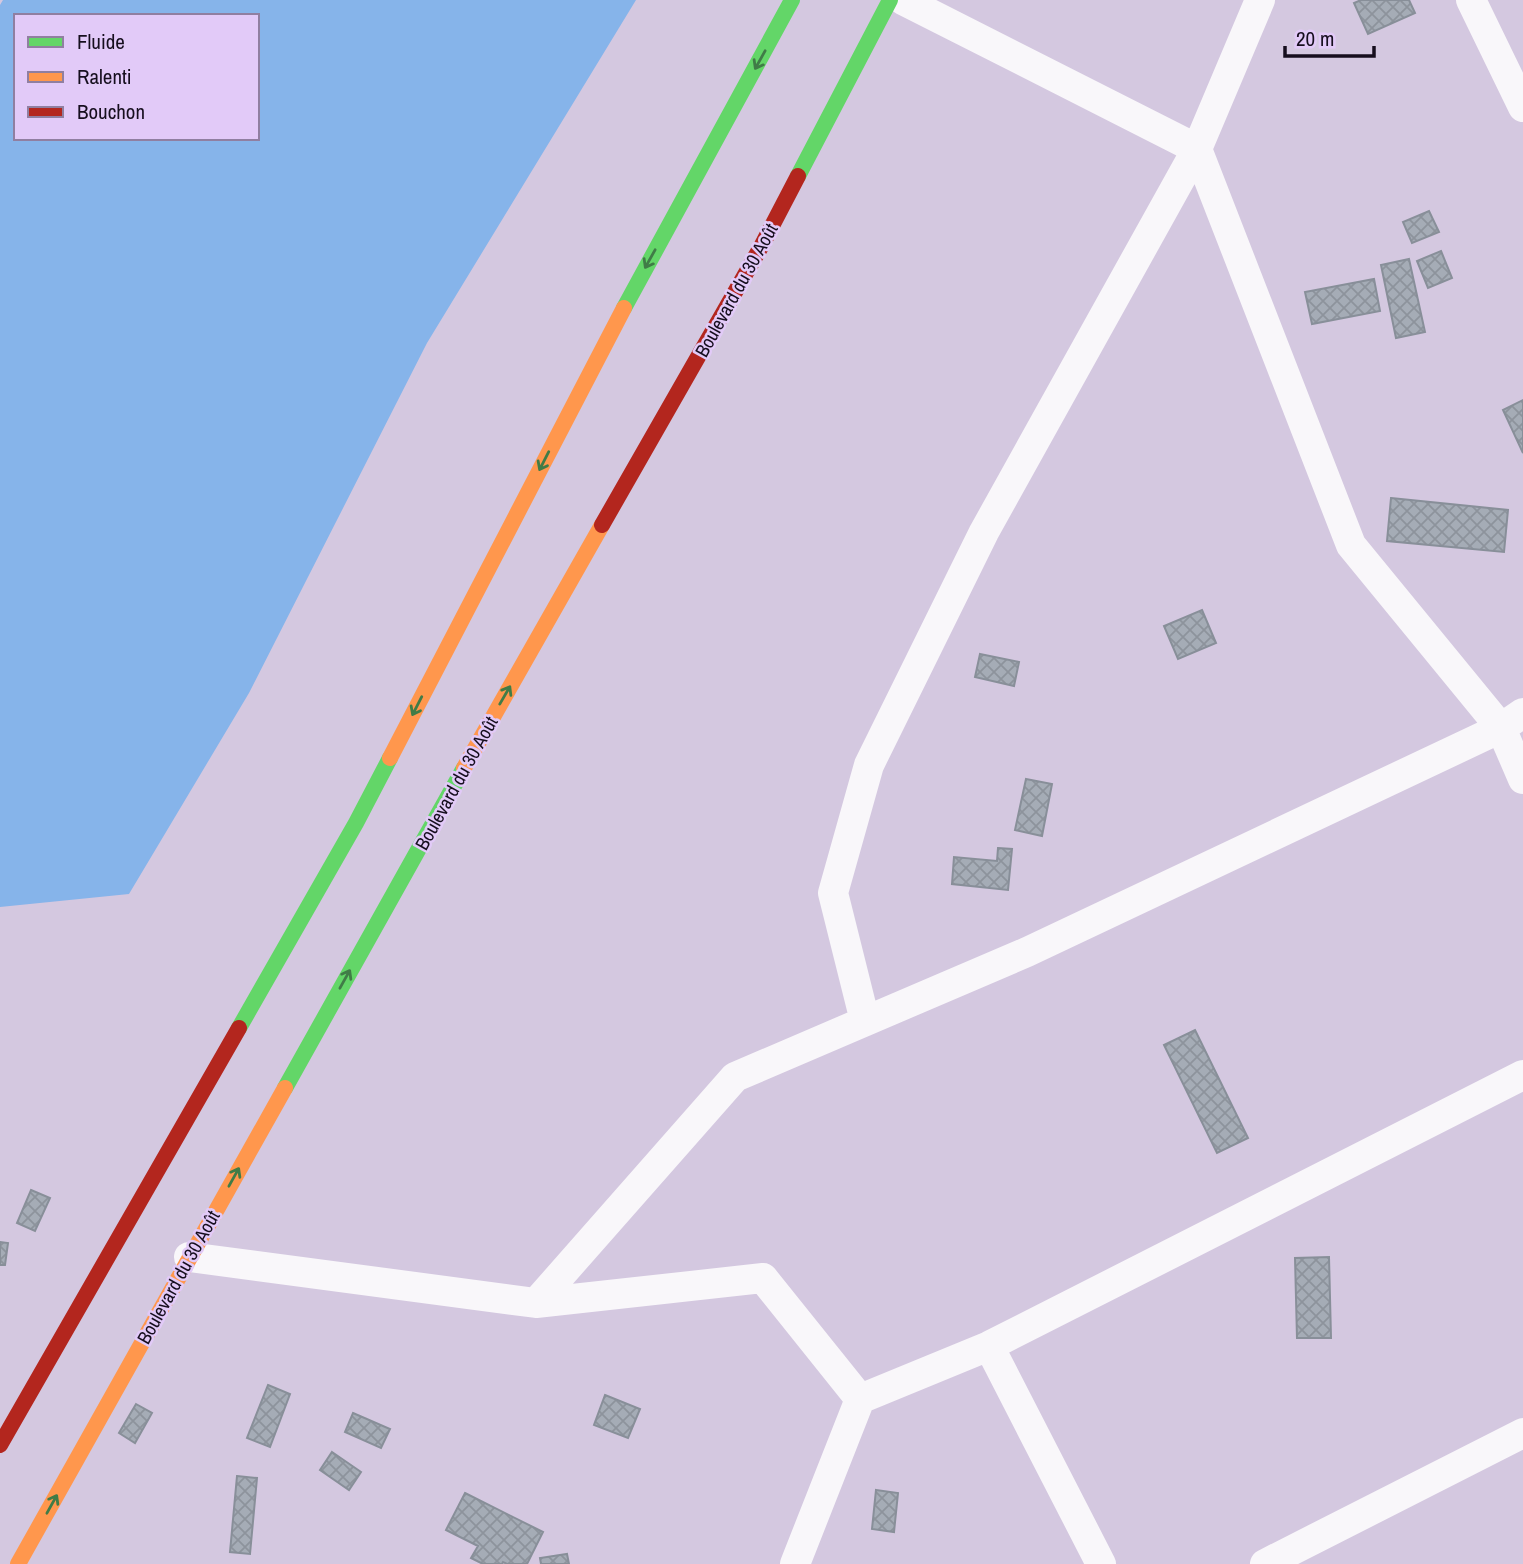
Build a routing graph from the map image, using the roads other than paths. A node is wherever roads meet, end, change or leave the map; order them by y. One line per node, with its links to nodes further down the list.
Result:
1 (792, 0): 17 (highway, one-way to 17)
2 (890, 0): 12 (highway, Boulevard du 30 Août, one-way to 2)
3 (903, 0): 7 (street)
4 (1260, 0): 7 (street)
5 (1471, 0): 6 (street)
6 (1523, 107)
7 (1197, 149): 8 (street); 10 (street)
8 (1512, 720): 9 (street); 10 (street)
9 (1523, 779)
10 (866, 1021): 13 (street)
11 (1523, 1075): 14 (street)
12 (189, 1257): 13 (street); 18 (highway, Boulevard du 30 Août, one-way to 12)
13 (536, 1303): 15 (street)
14 (989, 1346): 15 (street); 20 (street)
15 (860, 1399): 19 (street)
16 (1523, 1433): 21 (street)
17 (0, 1445)
18 (18, 1564)
19 (796, 1564)
20 (1101, 1564)
21 (1265, 1564)

